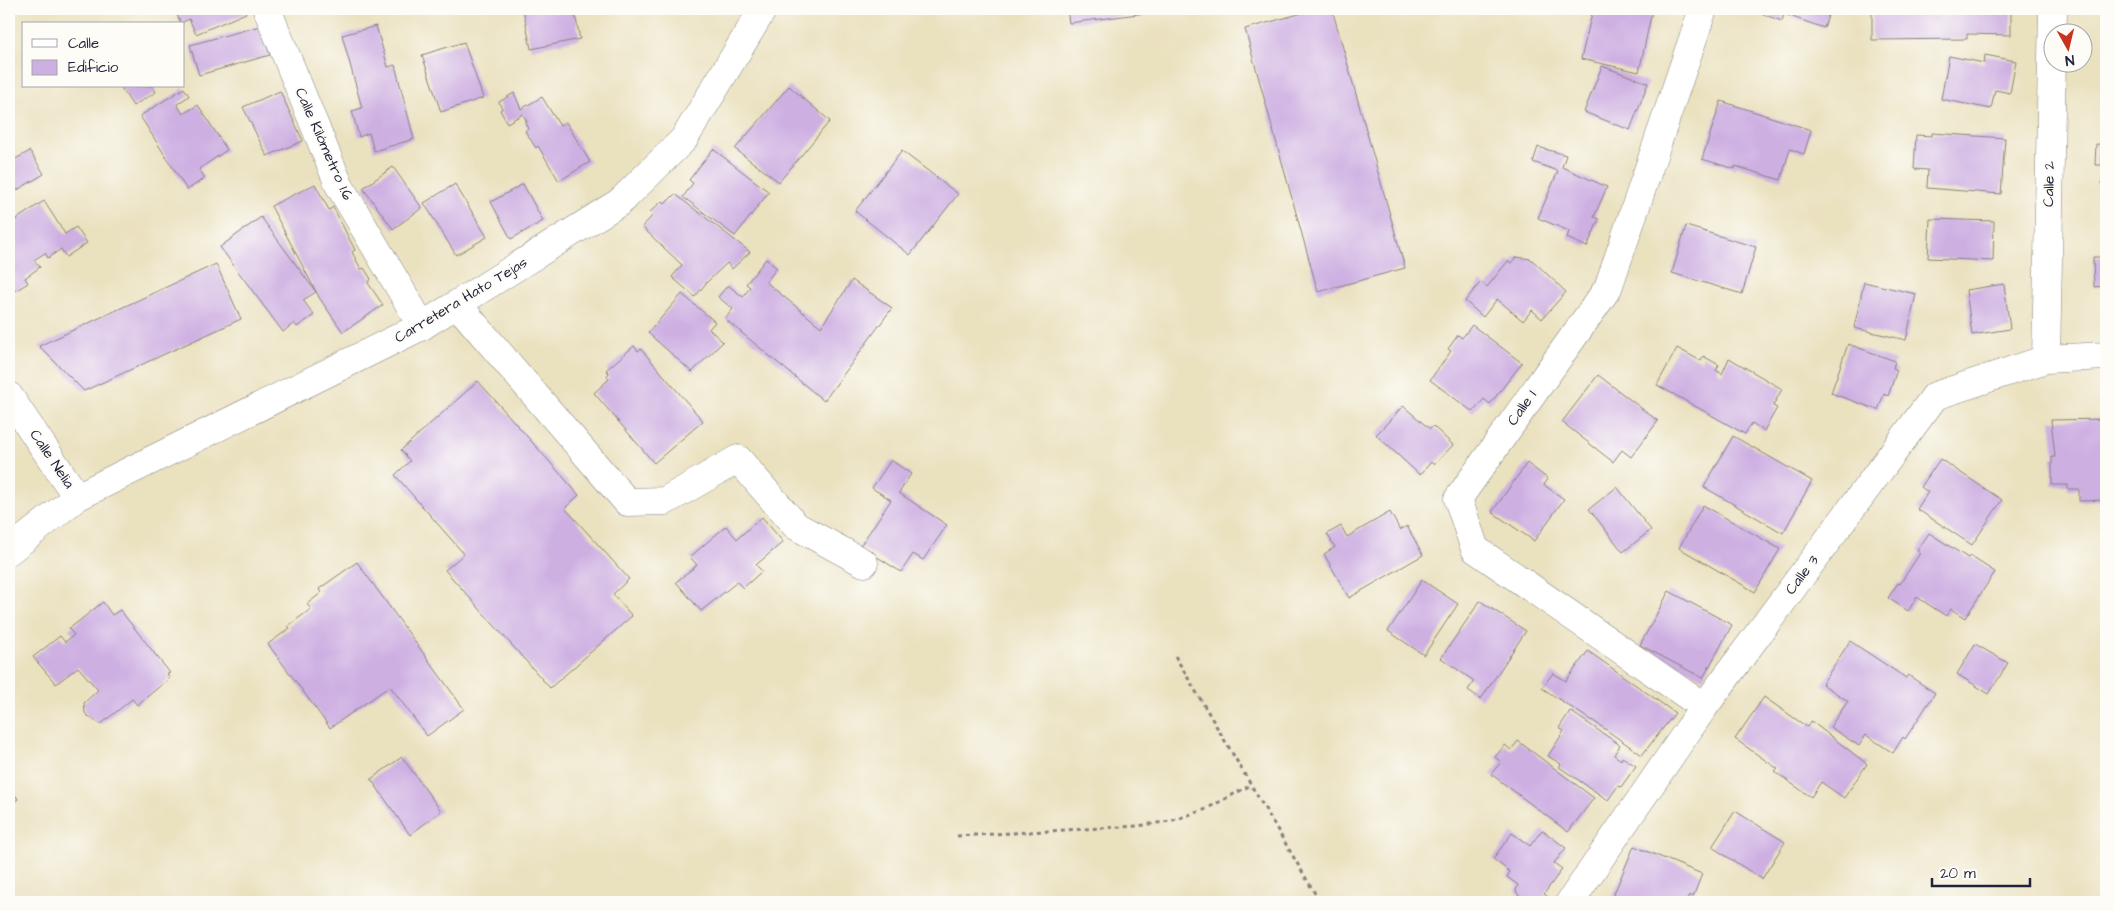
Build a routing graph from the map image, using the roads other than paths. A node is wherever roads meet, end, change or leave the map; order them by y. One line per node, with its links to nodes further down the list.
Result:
1 (267, 9): 6 (street, Calle Kilómetro 1.6)
2 (763, 9): 5 (street, Carretera Hato Tejas)
3 (1703, 9): 13 (street, Calle 1)
4 (2053, 9): 8 (street, Calle 2)
5 (457, 304): 6 (street, Carretera Hato Tejas); 12 (street)
6 (422, 326): 10 (street, Carretera Hato Tejas)
7 (2106, 356): 8 (street, Calle 3)
8 (2046, 359): 13 (street, Calle 3)
9 (9, 396): 10 (street, Calle Nelia)
10 (77, 497): 11 (street, Carretera Hato Tejas)
11 (9, 551)
12 (864, 563)
13 (1704, 707): 14 (street, Calle 3)
14 (1570, 902)

